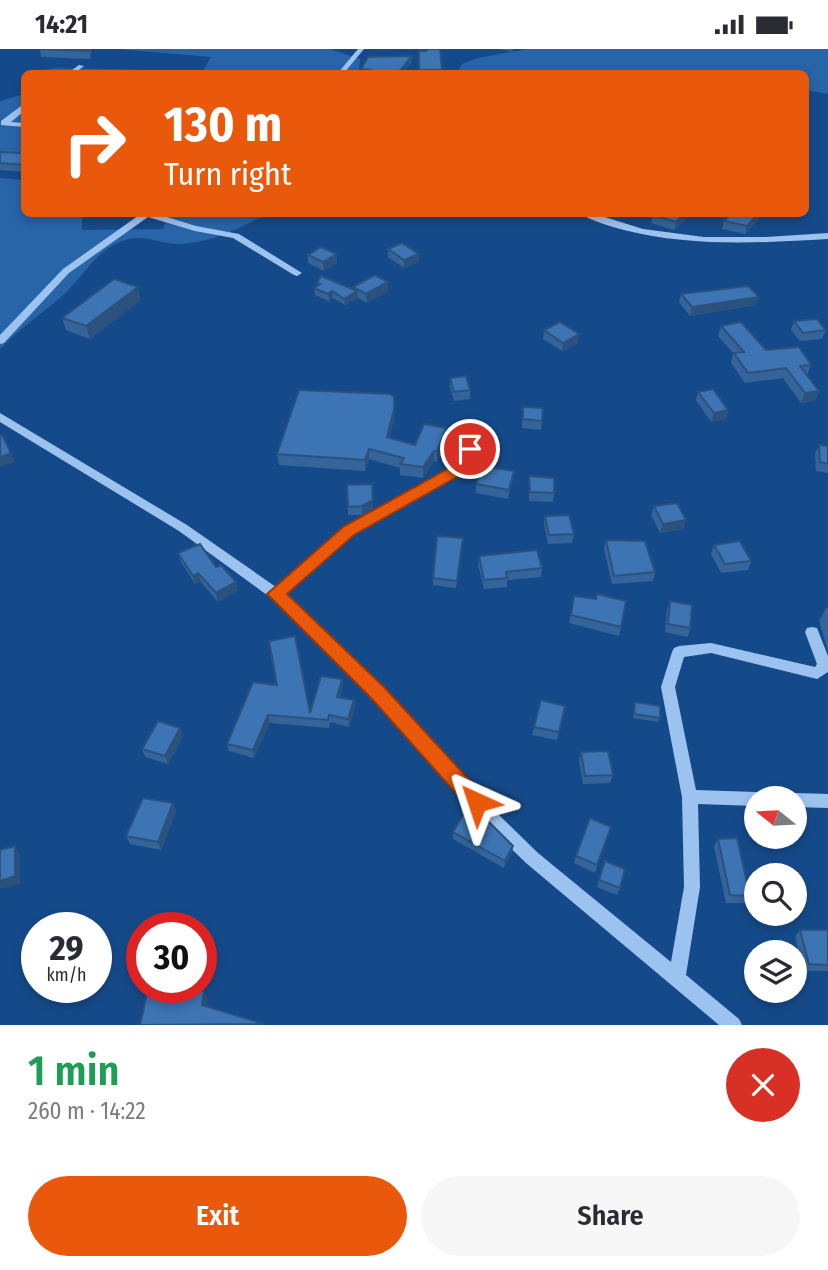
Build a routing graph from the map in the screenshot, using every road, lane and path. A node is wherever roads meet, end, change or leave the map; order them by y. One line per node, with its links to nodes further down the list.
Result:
1 (361, 49): 4 (street)
2 (81, 66): 3 (street)
3 (75, 70)
4 (344, 70)
5 (21, 110): 6 (street)
6 (2, 123): 7 (street)
7 (21, 125)
8 (143, 217): 13 (street)
9 (157, 217): 12 (street)
10 (594, 217): 11 (street)
11 (828, 236)
12 (297, 274)
13 (0, 341)
14 (0, 417): 16 (street)
15 (470, 449): 16 (street)
16 (276, 594): 22 (street)
17 (812, 632): 18 (street)
18 (690, 797): 19 (street); 22 (street)
19 (744, 799)
20 (807, 800): 21 (street)
21 (828, 801)
22 (677, 979): 23 (street)
23 (733, 1025)

